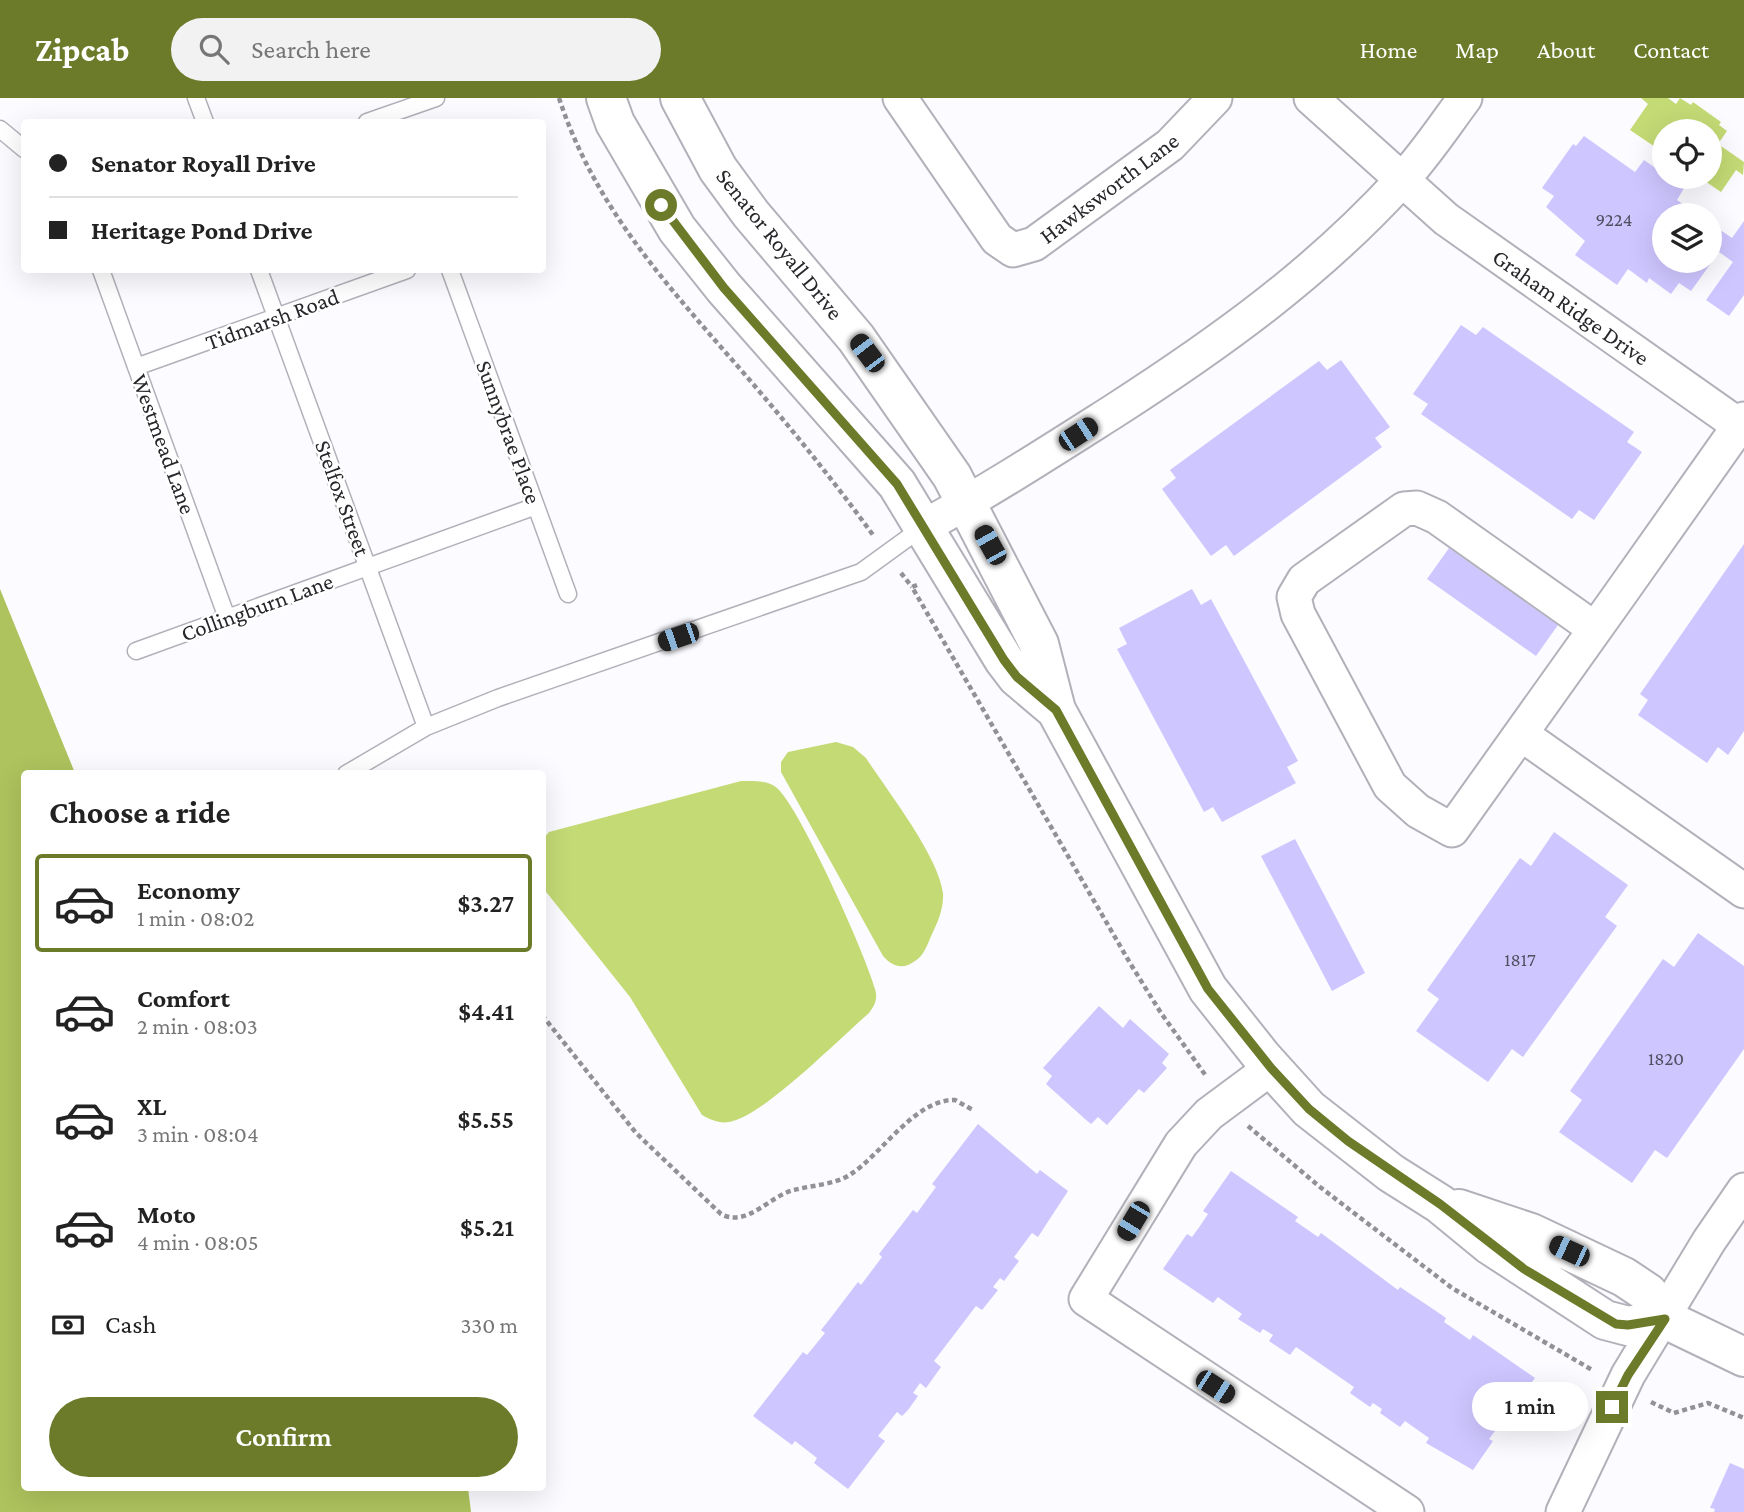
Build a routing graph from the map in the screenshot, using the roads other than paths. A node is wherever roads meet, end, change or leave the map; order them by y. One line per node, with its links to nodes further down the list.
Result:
1 (196, 98): 11 (lane)
2 (382, 98): 10 (lane)
3 (436, 98): 10 (lane)
4 (606, 98): 25 (street)
5 (680, 98): 23 (street, Senator Royall Drive)
6 (900, 98): 7 (street, Hawksworth Lane)
7 (1214, 98)
8 (1311, 98): 15 (street, Graham Ridge Drive)
9 (1465, 98): 15 (street)
10 (388, 115): 12 (lane)
11 (204, 119)
12 (376, 119)
13 (0, 129): 14 (lane)
14 (21, 146)
15 (1403, 180): 22 (street, Graham Ridge Drive); 23 (street)
16 (102, 273): 21 (lane, Westmead Lane)
17 (260, 273): 20 (lane, Stelfox Street)
18 (399, 273): 20 (lane, Tidmarsh Road)
19 (451, 273): 24 (lane, Sunnybrae Place)
20 (277, 317): 21 (lane, Tidmarsh Road); 26 (lane, Stelfox Street)
21 (136, 368): 28 (lane, Westmead Lane)
22 (1742, 424): 29 (street)
23 (967, 503): 25 (street); 31 (street, Senator Royall Drive)
24 (536, 506): 26 (lane, Collingburn Lane); 27 (lane, Sunnybrae Place)
25 (923, 527): 31 (street); 32 (lane)
26 (368, 567): 28 (lane, Collingburn Lane); 32 (lane, Stelfox Street)
27 (568, 594)
28 (227, 618): 30 (lane, Collingburn Lane)
29 (1595, 629): 33 (street); 33 (street)
30 (135, 651)
31 (1056, 710): 36 (street)
32 (426, 727): 34 (lane)
33 (1521, 734): 35 (street)
34 (353, 770)
35 (1744, 891)
36 (1271, 1068): 38 (street); 40 (street)
37 (1744, 1190): 38 (street)
38 (1665, 1319): 39 (street); 41 (street)
39 (1744, 1357)
40 (1407, 1512)
41 (1563, 1512)

